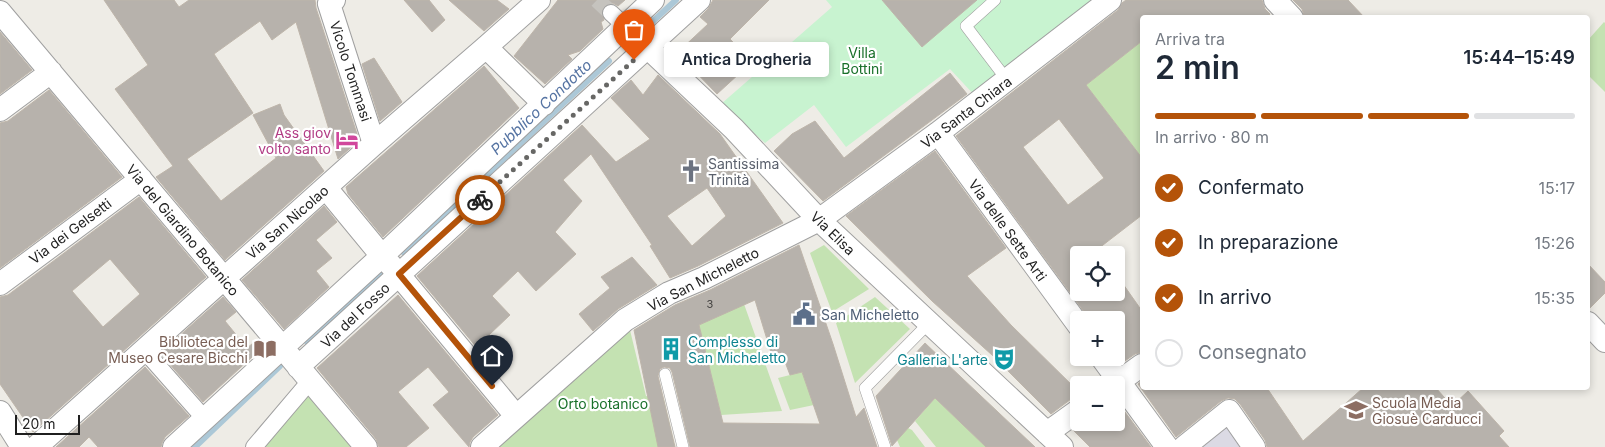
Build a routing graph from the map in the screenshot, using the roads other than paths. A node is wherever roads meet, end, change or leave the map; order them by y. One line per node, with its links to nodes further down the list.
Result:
1 (334, 0): 18 (street, Vicolo Tommasi)
2 (538, 0): 11 (street, Via San Nicolao)
3 (653, 0): 10 (street, Via del Fosso)
4 (699, 0): 12 (street, Via del Fosso)
5 (995, 0): 14 (lane)
6 (1110, 0): 14 (street, Via Santa Chiara)
7 (1275, 0): 9 (street)
8 (0, 12): 13 (street, Via del Giardino Botanico)
9 (1289, 15)
10 (618, 20): 12 (street, Via Elisa); 15 (street, Via del Fosso)
11 (486, 47): 15 (street); 18 (street, Via San Nicolao)
12 (649, 47): 21 (street, Via Elisa); 22 (street, Via del Fosso)
13 (51, 72): 16 (street); 19 (street, Via del Giardino Botanico)
14 (1007, 80): 17 (street, Via Santa Chiara)
15 (544, 104): 22 (street, Via del Fosso)
16 (0, 110)
17 (938, 133): 21 (street, Via Santa Chiara); 25 (street, Via delle Sette Arti)
18 (374, 144): 20 (street, Via San Nicolao)
19 (141, 179): 23 (street, Via del Giardino Botanico); 24 (street, Via dei Gelsetti)
20 (326, 188): 22 (street); 23 (street, Via San Nicolao)
21 (819, 220): 26 (street, Via Elisa); 36 (street, Via San Micheletto)
22 (390, 265): 30 (street, Via del Fosso); 36 (street)
23 (223, 279): 29 (street, Via San Nicolao); 30 (street, Via del Giardino Botanico)
24 (0, 284)
25 (1070, 314)
26 (929, 323): 40 (street, Via Elisa); 49 (lane)
27 (1590, 325): 28 (street)
28 (1605, 341)
29 (144, 350): 37 (street); 43 (street, Via San Nicolao)
30 (294, 362): 37 (street, Via del Fosso); 45 (street); 46 (street, Via del Giardino Botanico)
31 (1140, 366): 33 (street)
32 (665, 374): 48 (lane)
33 (1125, 377)
34 (1125, 395): 50 (street)
35 (0, 412): 42 (street)
36 (516, 416): 47 (street, Via San Micheletto)
37 (204, 418): 44 (street, Via del Fosso)
38 (1070, 421): 40 (street)
39 (0, 440): 41 (street)
40 (1054, 440)
41 (12, 447)
42 (22, 447)
43 (36, 447)
44 (174, 447)
45 (254, 447)
46 (366, 447)
47 (482, 447)
48 (683, 447)
49 (885, 447)
50 (1166, 447)
51 (1184, 447): 52 (street)
52 (1254, 447)

